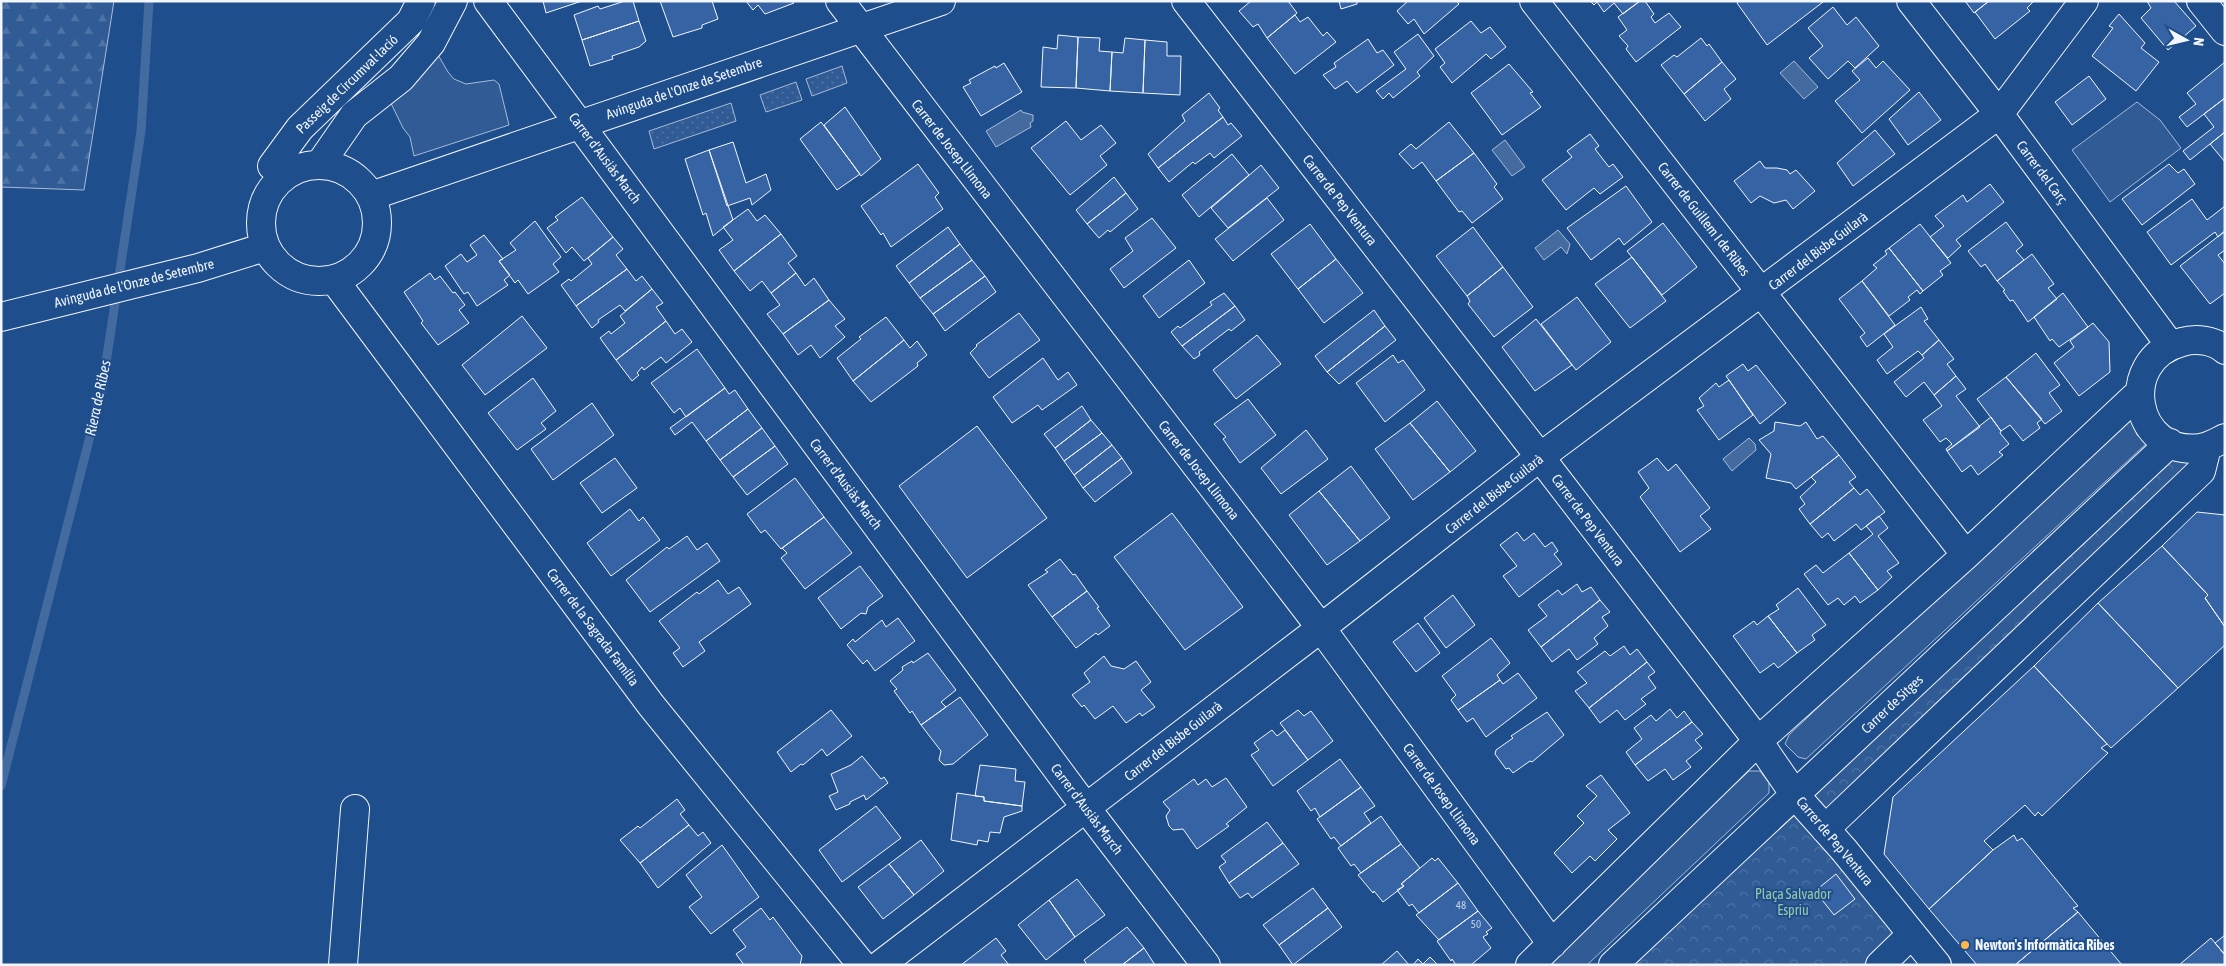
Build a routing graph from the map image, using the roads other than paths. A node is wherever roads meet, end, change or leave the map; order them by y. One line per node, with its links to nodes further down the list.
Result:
1 (421, 1): 16 (street, Passeig de Circumval·lació)
2 (453, 1): 15 (street, Passeig de Circumval·lació)
3 (488, 1): 14 (street, Carrer d'Ausiàs March)
4 (840, 1): 11 (street, Carrer de Josep Llimona)
5 (941, 1): 11 (street, Avinguda de l'Onze de Setembre)
6 (1186, 1): 27 (street, Carrer de Pep Ventura)
7 (1534, 1): 20 (street, Carrer de Guillem I de Ribes)
8 (1911, 1): 13 (street, Carrer del Carç)
9 (2084, 1): 13 (street, Carrer del Bisbe Guilarà)
10 (2201, 1): 12 (street)
11 (860, 28): 14 (street, Avinguda de l'Onze de Setembre); 29 (street, Carrer de Josep Llimona)
12 (2225, 31)
13 (1999, 114): 20 (street, Carrer del Bisbe Guilarà); 22 (street, Carrer del Carç)
14 (579, 124): 17 (street, Avinguda de l'Onze de Setembre); 32 (street, Carrer d'Ausiàs March)
15 (320, 164): 17 (street); 18 (street)
16 (272, 166)
17 (371, 196): 19 (street)
18 (265, 246): 19 (street); 21 (street, Avinguda de l'Onze de Setembre)
19 (335, 281): 38 (street, Carrer de la Sagrada Família)
20 (1762, 293): 27 (street, Carrer del Bisbe Guilarà); 28 (street, Carrer de Guillem I de Ribes)
21 (1, 317)
22 (2170, 345): 23 (street); 24 (street)
23 (2225, 350)
24 (2139, 393): 26 (street); 28 (street)
25 (2216, 442): 26 (street); 34 (street)
26 (2170, 444): 31 (street, Carrer de Sitges)
27 (1540, 457): 29 (street, Carrer del Bisbe Guilarà); 30 (street, Carrer de Pep Ventura)
28 (1966, 555): 30 (street)
29 (1321, 628): 32 (street, Carrer del Bisbe Guilarà); 36 (street, Carrer de Josep Llimona)
30 (1758, 741): 31 (street, Carrer de Pep Ventura); 36 (street)
31 (1795, 795): 34 (street, Carrer de Pep Ventura); 42 (street, Carrer de Sitges)
32 (1086, 808): 39 (street, Carrer del Bisbe Guilarà); 40 (street, Carrer d'Ausiàs March)
33 (355, 809): 37 (street)
34 (1825, 828): 35 (street, Carrer de Pep Ventura)
35 (1912, 934): 43 (street); 44 (street, Carrer de Pep Ventura)
36 (1552, 944): 41 (street)
37 (343, 965)
38 (862, 965)
39 (880, 965)
40 (1206, 965)
41 (1530, 965)
42 (1613, 965)
43 (1880, 965)
44 (1937, 965)

